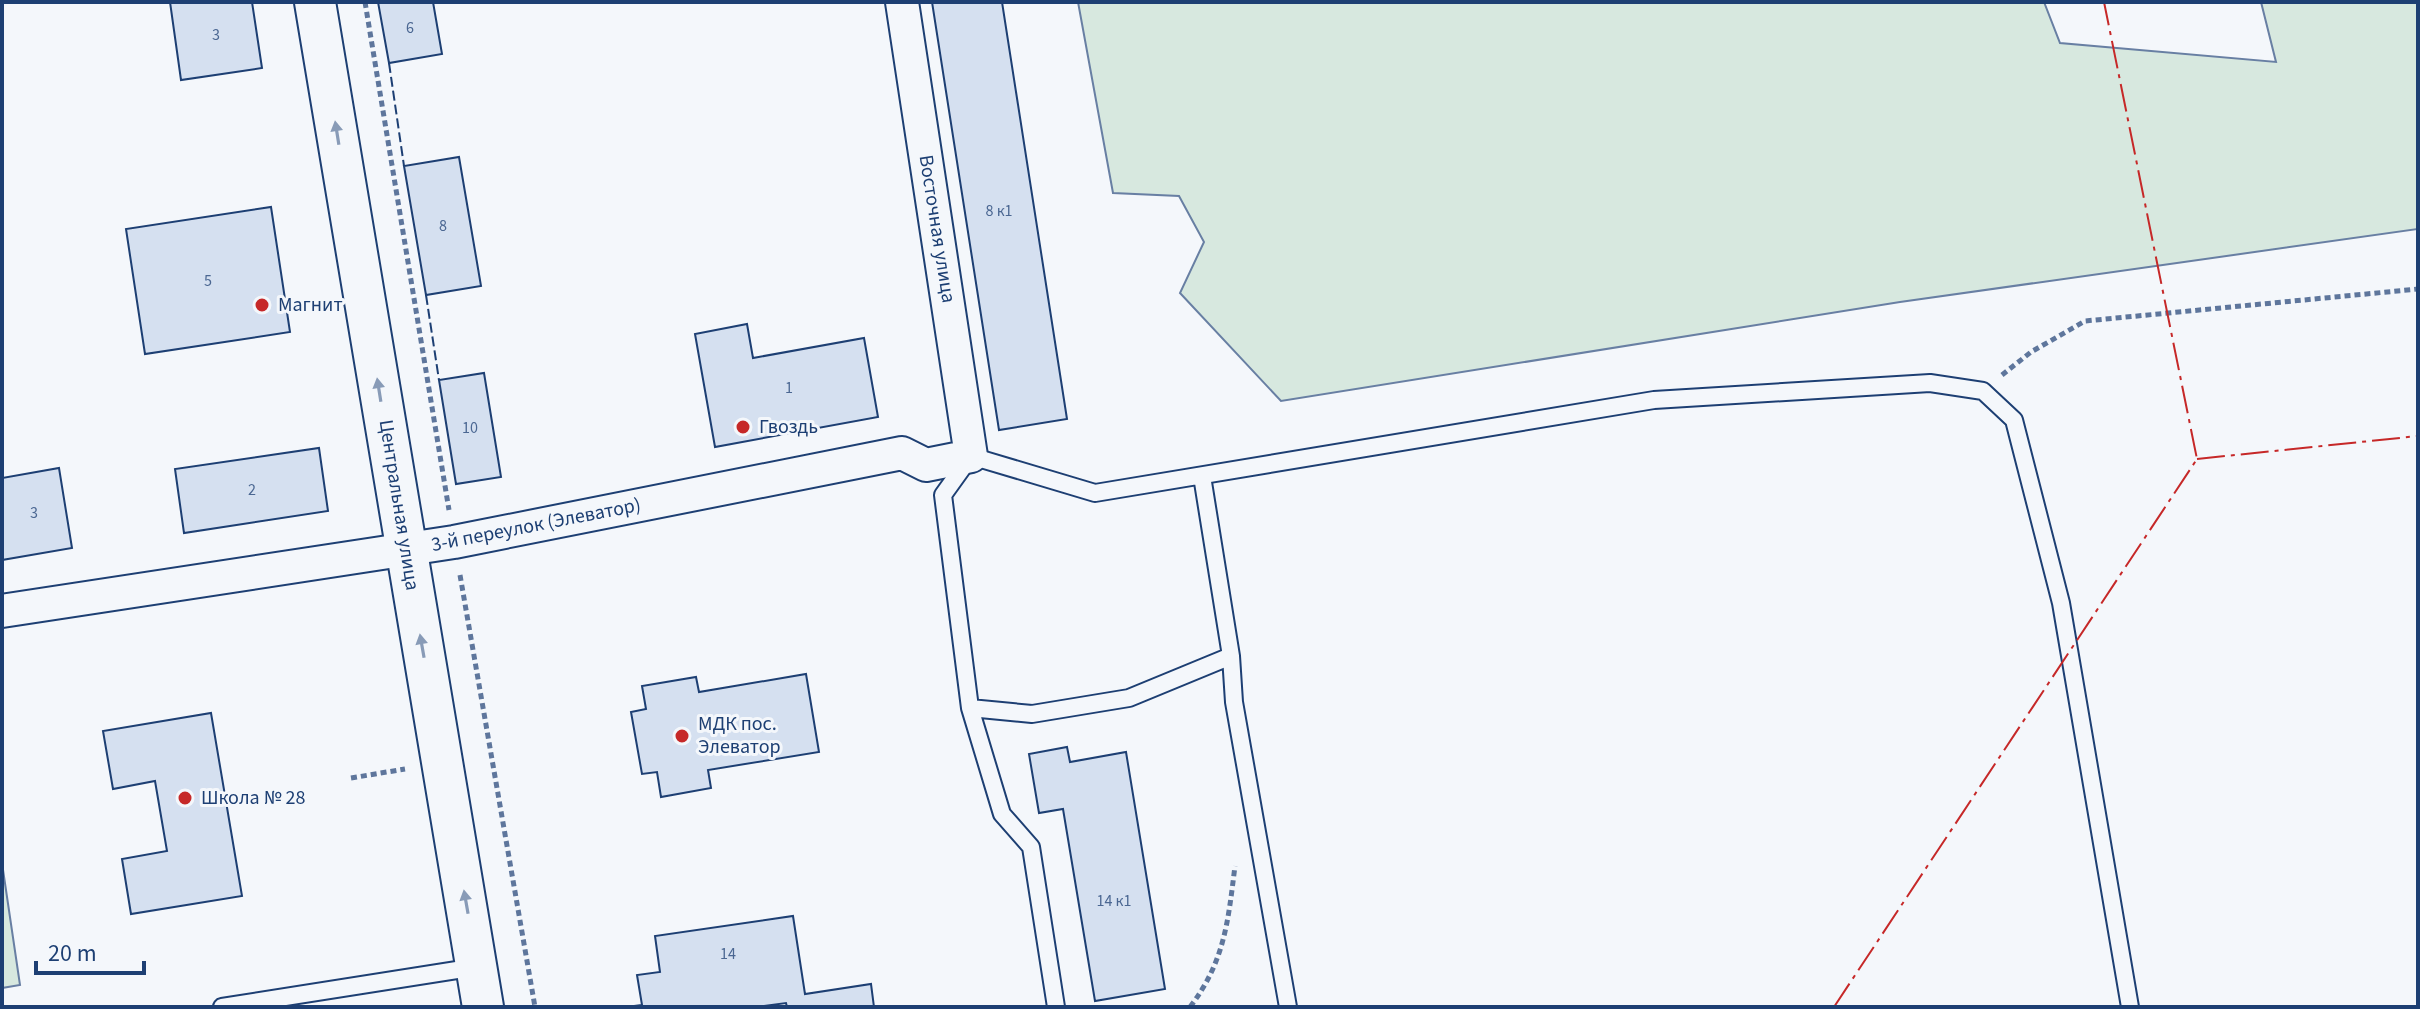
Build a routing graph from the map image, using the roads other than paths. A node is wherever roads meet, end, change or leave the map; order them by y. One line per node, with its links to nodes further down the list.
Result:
1 (315, 2): 5 (street, Центральная улица, one-way to 1)
2 (902, 2): 3 (street, Восточная улица)
3 (971, 456): 4 (lane); 5 (street, 3-й переулок (Элеватор)); 8 (lane)
4 (1202, 476): 7 (lane); 14 (lane)
5 (406, 550): 6 (street, 3-й переулок (Элеватор)); 9 (street, Центральная улица, one-way to 5)
6 (2, 611)
7 (1231, 656): 8 (lane); 13 (lane)
8 (970, 708): 12 (lane)
9 (476, 967): 10 (lane); 11 (street, Центральная улица)
10 (222, 1007)
11 (483, 1007)
12 (1056, 1007)
13 (1288, 1007)
14 (2130, 1007)

